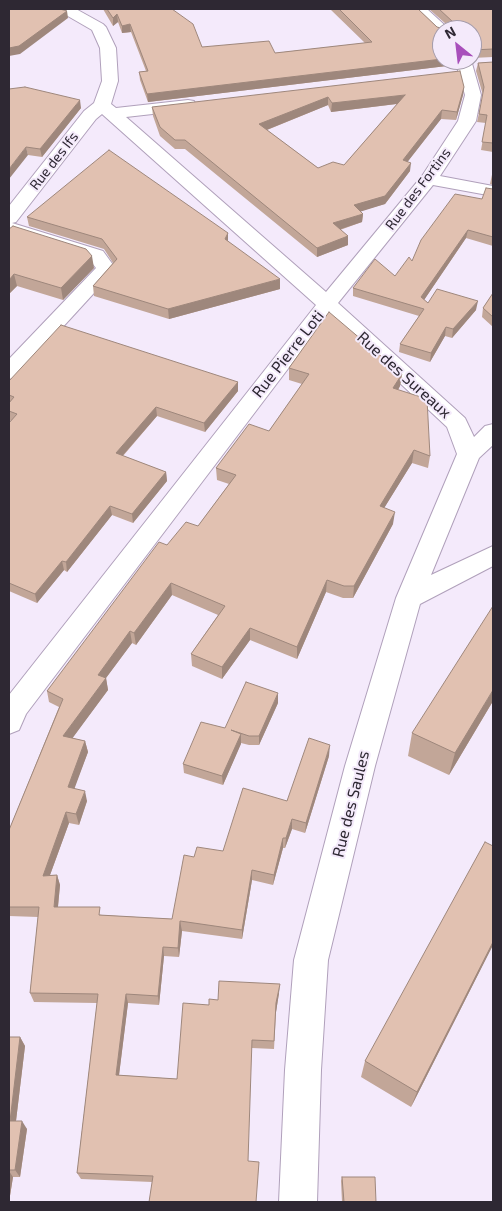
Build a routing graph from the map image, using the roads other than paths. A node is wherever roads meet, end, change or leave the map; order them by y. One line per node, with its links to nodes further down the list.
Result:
1 (419, 9): 3 (street)
2 (70, 10): 8 (street)
3 (432, 21)
4 (455, 70): 6 (street)
5 (466, 70): 9 (street, Rue des Fortins)
6 (447, 74)
7 (200, 103): 8 (street)
8 (107, 110): 11 (street, Rue des Ifs); 13 (street, Rue Pierre Loti)
9 (429, 179): 10 (street); 13 (street, Rue des Fortins)
10 (493, 191)
11 (9, 218)
12 (9, 228): 14 (street)
13 (327, 304): 16 (street, Rue des Sureaux); 19 (street, Rue Pierre Loti)
14 (9, 372)
15 (493, 432): 16 (street, Rue des Saules)
16 (469, 454): 18 (street, Rue des Saules)
17 (493, 555): 18 (street)
18 (409, 598): 20 (street, Rue des Saules)
19 (9, 722)
20 (298, 1202)

